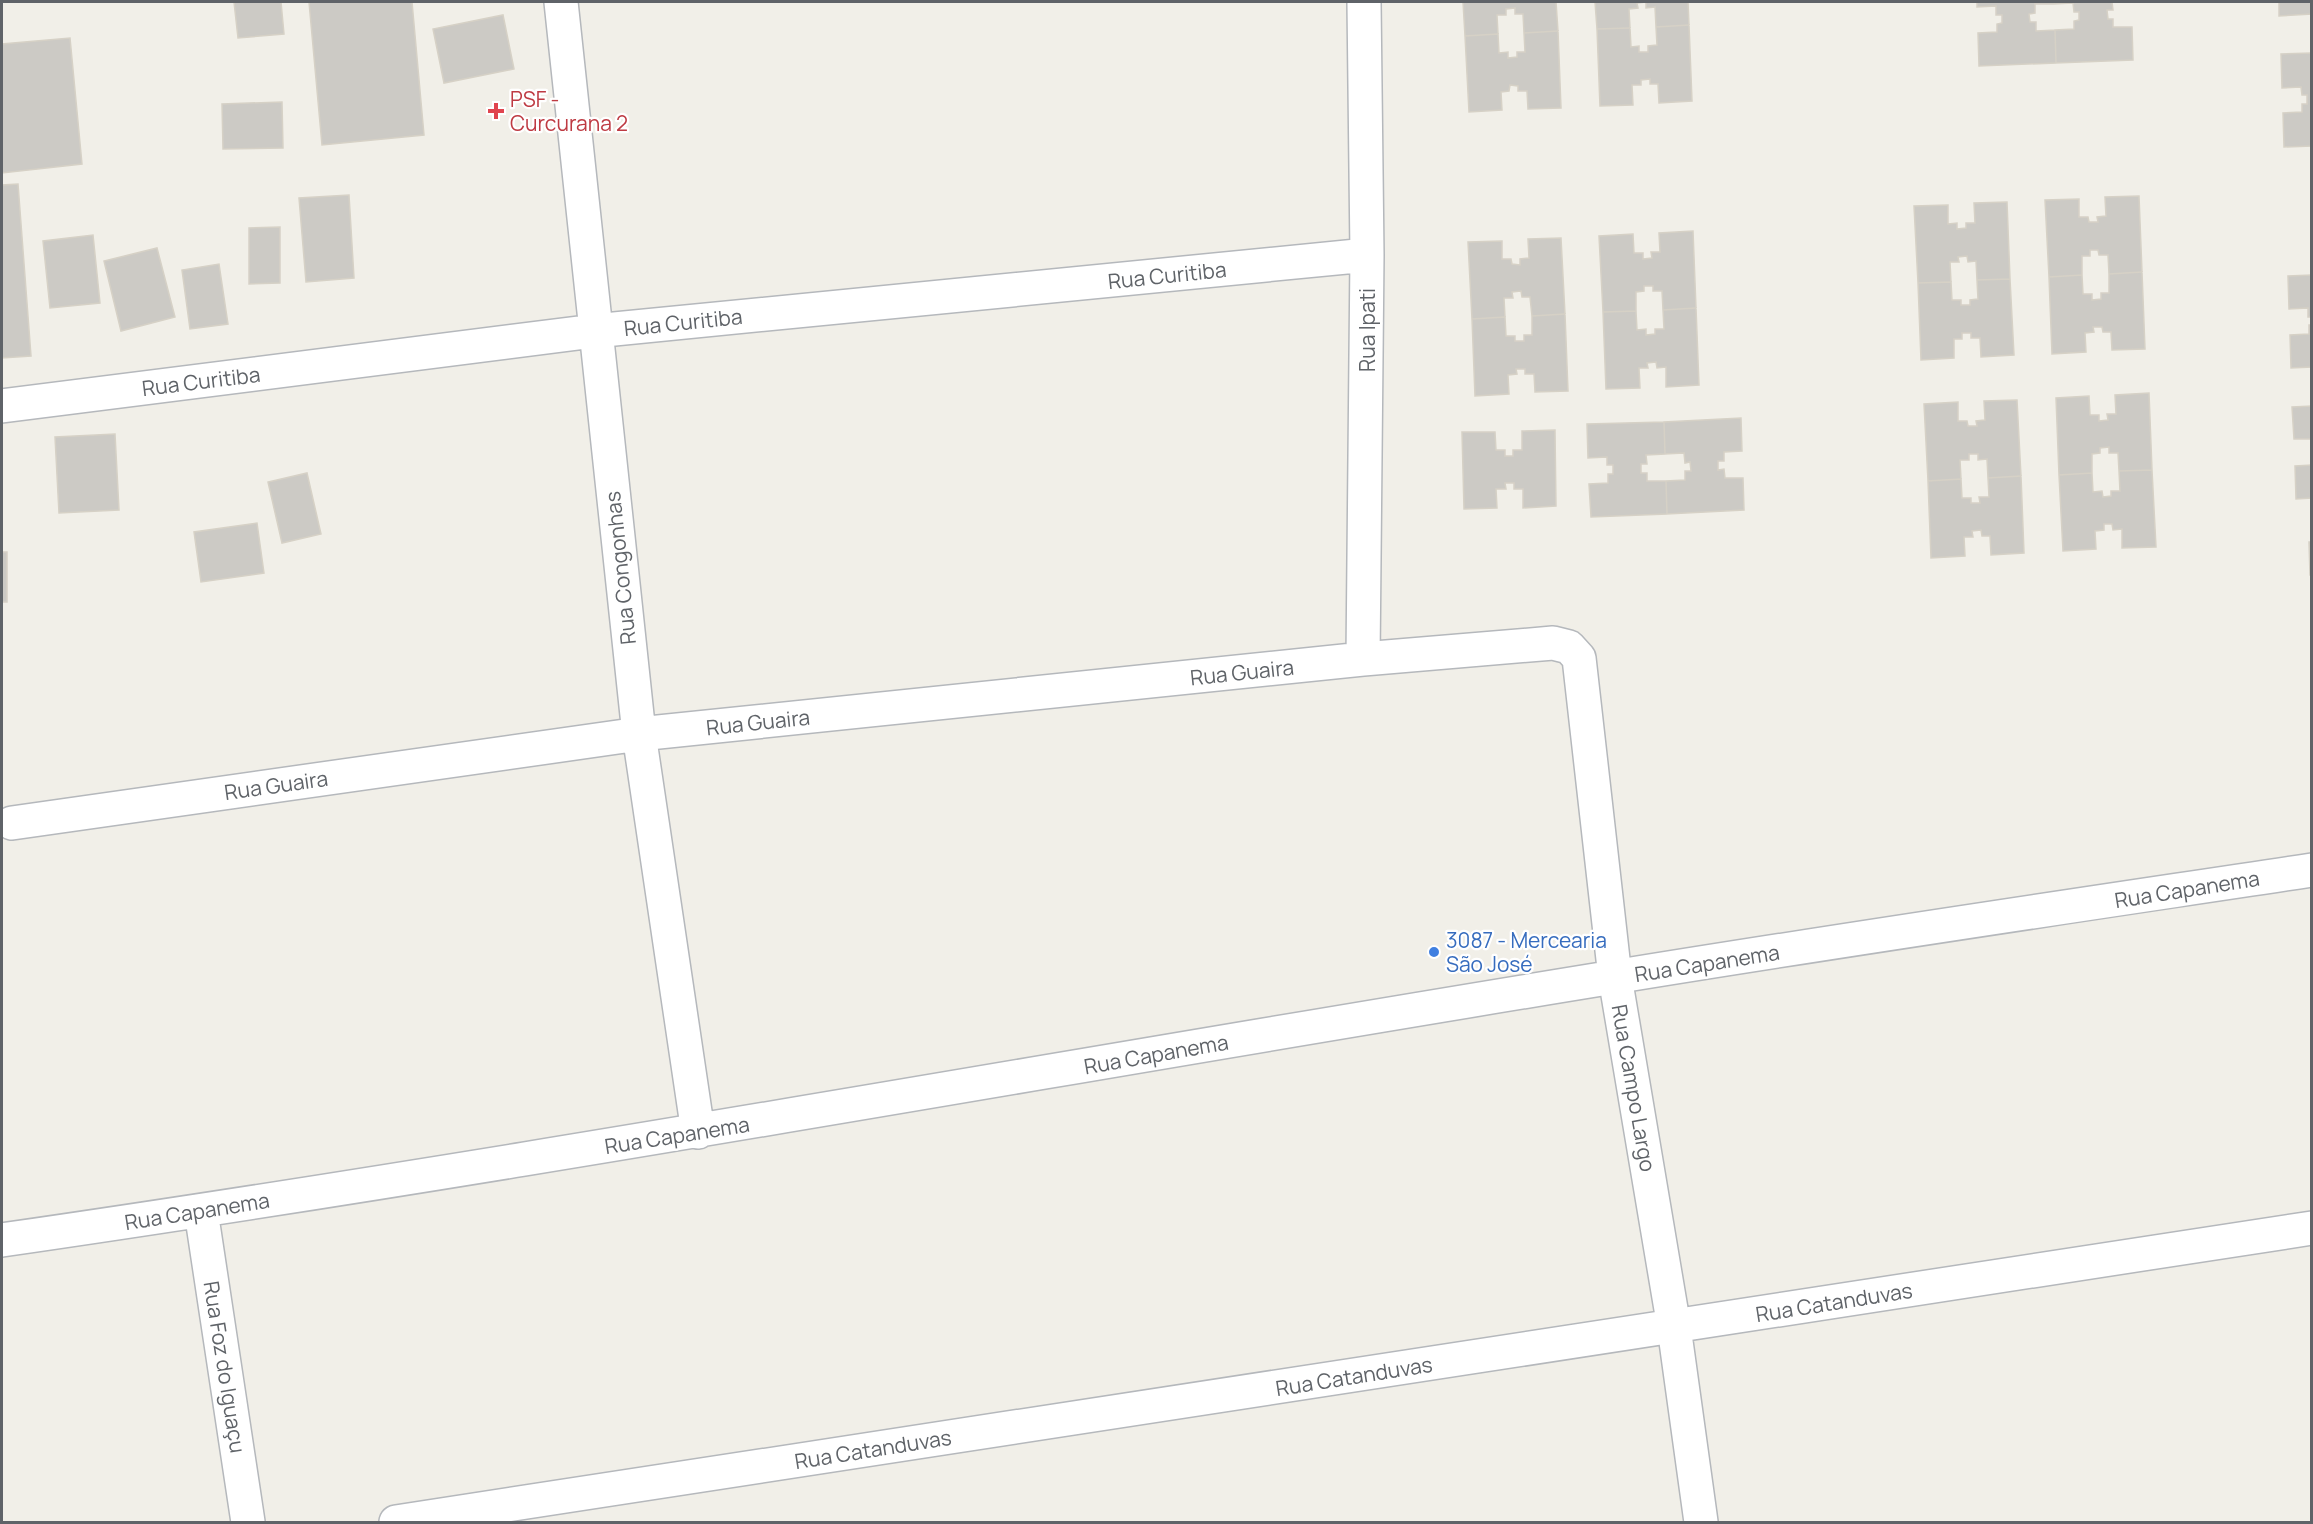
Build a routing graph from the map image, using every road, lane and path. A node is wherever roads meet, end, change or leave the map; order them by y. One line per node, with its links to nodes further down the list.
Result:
1 (561, 2): 4 (street, Rua Congonhas)
2 (1364, 2): 3 (street, Rua Ipati)
3 (1367, 255): 4 (street, Rua Curitiba); 7 (street, Rua Ipati)
4 (594, 331): 5 (street, Rua Curitiba); 8 (street, Rua Congonhas)
5 (2, 406)
6 (1507, 646): 7 (street, Rua Guaira); 11 (street, Rua Campo Largo)
7 (1363, 659): 8 (street, Rua Guaira)
8 (639, 734): 9 (street, Rua Guaira); 12 (street, Rua Congonhas)
9 (12, 823)
10 (2312, 870): 11 (street, Rua Capanema)
11 (1616, 977): 12 (street, Rua Capanema); 16 (street, Rua Campo Largo)
12 (698, 1132): 13 (street, Rua Capanema)
13 (201, 1211): 15 (street, Rua Capanema); 17 (street, Rua Foz do Iguaçu)
14 (2312, 1228): 16 (street, Rua Catanduvas)
15 (2, 1240)
16 (1674, 1327): 18 (street, Rua Catanduvas); 19 (street, Rua Campo Largo)
17 (248, 1522)
18 (396, 1522)
19 (1701, 1522)

